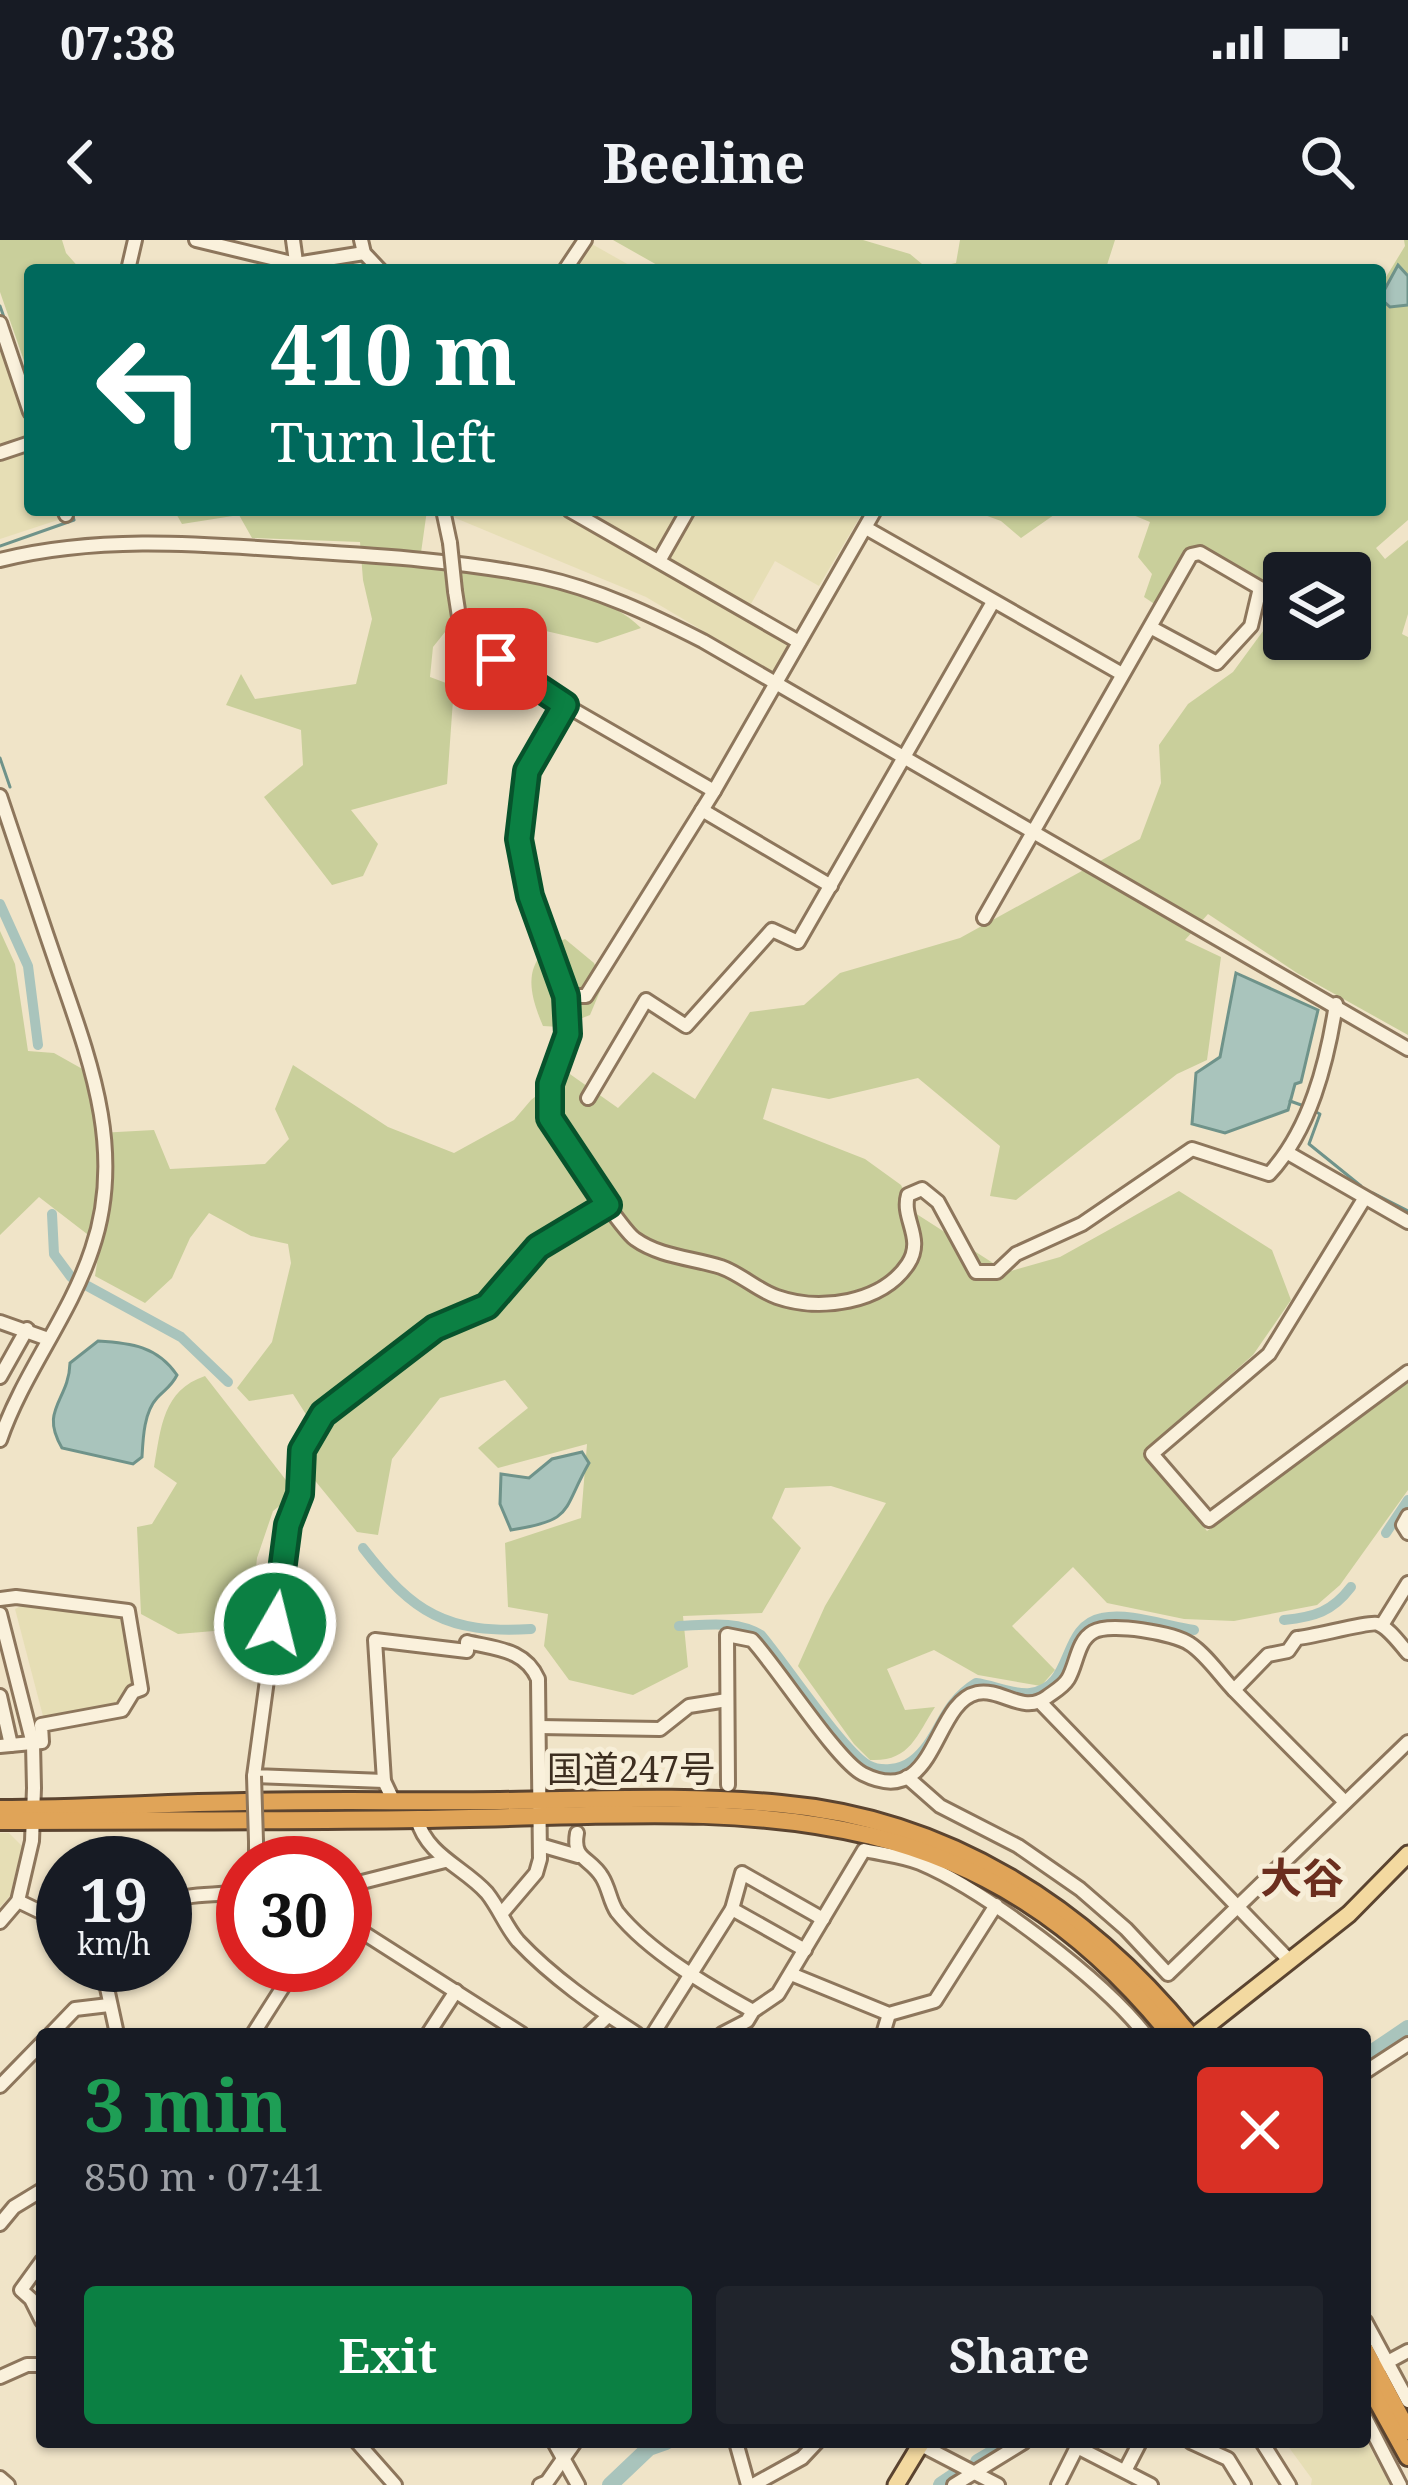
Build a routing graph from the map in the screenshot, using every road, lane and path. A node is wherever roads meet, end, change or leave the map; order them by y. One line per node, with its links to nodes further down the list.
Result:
1 (196, 240): 3 (street)
2 (363, 246): 4 (street)
3 (286, 264)
4 (306, 264)
5 (0, 323): 6 (street)
6 (24, 394)
7 (444, 516): 19 (street, bridge)
8 (580, 516): 13 (street)
9 (685, 516): 13 (street)
10 (872, 516): 11 (street)
11 (866, 528): 14 (street); 16 (street)
12 (0, 560): 18 (street)
13 (659, 561): 16 (street)
14 (993, 602): 17 (street); 20 (street)
15 (1150, 627): 15 (street); 17 (street)
16 (799, 642): 18 (street)
17 (1122, 674): 24 (street)
18 (776, 682): 20 (street); 21 (street)
19 (565, 705): 21 (street); 27 (street)
20 (903, 756): 24 (street); 25 (street)
21 (714, 791): 23 (street)
22 (0, 796): 37 (street)
23 (702, 810): 25 (street); 27 (street)
24 (1032, 830): 26 (street); 28 (street)
25 (831, 886): 30 (street)
26 (984, 918)
27 (566, 996): 33 (street)
28 (1336, 1004): 29 (street); 31 (street)
29 (1408, 1048)
30 (588, 1098)
31 (1288, 1153): 32 (street); 33 (street)
32 (1364, 1199): 34 (street); 38 (street)
33 (608, 1205): 56 (street)
34 (1408, 1222)
35 (0, 1322): 36 (street)
36 (27, 1329): 37 (street); 39 (street)
37 (48, 1340): 40 (street)
38 (1408, 1372)
39 (0, 1377)
40 (0, 1440)
41 (1408, 1516): 42 (street)
42 (1408, 1533)
43 (1408, 1583): 46 (street)
44 (0, 1599): 54 (street)
45 (0, 1614): 54 (street)
46 (1382, 1625): 47 (street); 48 (street)
47 (1408, 1653)
48 (1234, 1690): 51 (street); 61 (street)
49 (0, 1696): 55 (street)
50 (727, 1700): 52 (street); 57 (street); 59 (street)
51 (1040, 1702): 57 (street); 76 (street)
52 (538, 1727): 58 (street); 63 (street)
53 (1408, 1742): 61 (street)
54 (33, 1744): 55 (street); 64 (street)
55 (6, 1746)
56 (254, 1776): 58 (street); 68 (street, bridge)
57 (908, 1777): 76 (street)
58 (384, 1781): 60 (street)
59 (728, 1785)
60 (394, 1802): 63 (highway, 国道247号); 64 (highway, 国道247号)
61 (1345, 1802): 76 (street)
62 (0, 1809): 64 (highway, 国道247号)
63 (540, 1809): 65 (highway, 国道247号); 69 (street); 105 (highway, 国道247号); 106 (highway, 国道247号)
64 (33, 1815): 65 (highway, 国道247号); 66 (highway, 国道247号); 74 (street)
65 (417, 1820): 72 (street)
66 (0, 1821)
67 (578, 1833): 71 (street)
68 (256, 1836)
69 (540, 1845): 71 (street); 79 (street)
70 (1408, 1854): 84 (main road)
71 (578, 1856): 86 (street)
72 (445, 1861): 73 (street); 79 (street)
73 (372, 1879)
74 (19, 1901): 78 (street); 81 (street)
75 (996, 1905): 80 (street); 92 (street); 104 (street)
76 (1237, 1908): 84 (street)
77 (732, 1909): 80 (street); 83 (street); 86 (street)
78 (36, 1910)
79 (502, 1913): 93 (street)
80 (824, 1919): 83 (street)
81 (0, 1922)
82 (372, 1938): 87 (street)
83 (805, 1950): 85 (street)
84 (1289, 1960): 107 (main road)
85 (791, 1973): 91 (street); 92 (street)
86 (692, 1977): 91 (street); 101 (street)
87 (456, 1991): 97 (street); 98 (street)
88 (107, 1992): 90 (street)
89 (280, 1992): 96 (street)
90 (109, 2005): 94 (street); 95 (street)
91 (753, 2011): 102 (street)
92 (889, 2014): 103 (street)
93 (608, 2016): 99 (street); 100 (street)
94 (56, 2028)
95 (115, 2028)
96 (257, 2028)
97 (432, 2028)
98 (513, 2028)
99 (595, 2028)
100 (627, 2028)
101 (657, 2028)
102 (736, 2028)
103 (885, 2028)
104 (1138, 2028)
105 (1164, 2028)
106 (1187, 2028)
107 (1201, 2028)
108 (1408, 2044): 110 (street)
109 (36, 2049): 111 (street)
110 (1371, 2068)
111 (0, 2086)
112 (36, 2194): 113 (street)
113 (0, 2224)
114 (36, 2269): 115 (street)
115 (36, 2309)
116 (1408, 2351): 118 (street)
117 (36, 2365): 119 (street)
118 (1376, 2370): 120 (street); 122 (highway); 137 (highway)
119 (0, 2377)
120 (1408, 2401)
121 (1371, 2429): 153 (street)
122 (1408, 2431)
123 (362, 2448): 142 (street)
124 (558, 2448): 136 (street)
125 (570, 2448): 136 (street)
126 (738, 2448): 145 (street)
127 (811, 2448): 145 (street)
128 (918, 2448): 146 (main road)
129 (930, 2448): 139 (street)
130 (1014, 2448): 139 (street)
131 (1076, 2448): 149 (street)
132 (1083, 2448): 138 (street)
133 (1137, 2448): 138 (street)
134 (1204, 2448): 151 (street)
135 (1268, 2448): 152 (street)
136 (563, 2457): 143 (street); 144 (street)
137 (1408, 2457)
138 (1125, 2471): 150 (street)
139 (974, 2473): 147 (street); 148 (street)
140 (0, 2478): 141 (street)
141 (8, 2485)
142 (395, 2485)
143 (540, 2485)
144 (578, 2485)
145 (751, 2485)
146 (896, 2485)
147 (954, 2485)
148 (998, 2485)
149 (1058, 2485)
150 (1151, 2485)
151 (1244, 2485)
152 (1289, 2485)
153 (1400, 2485)

